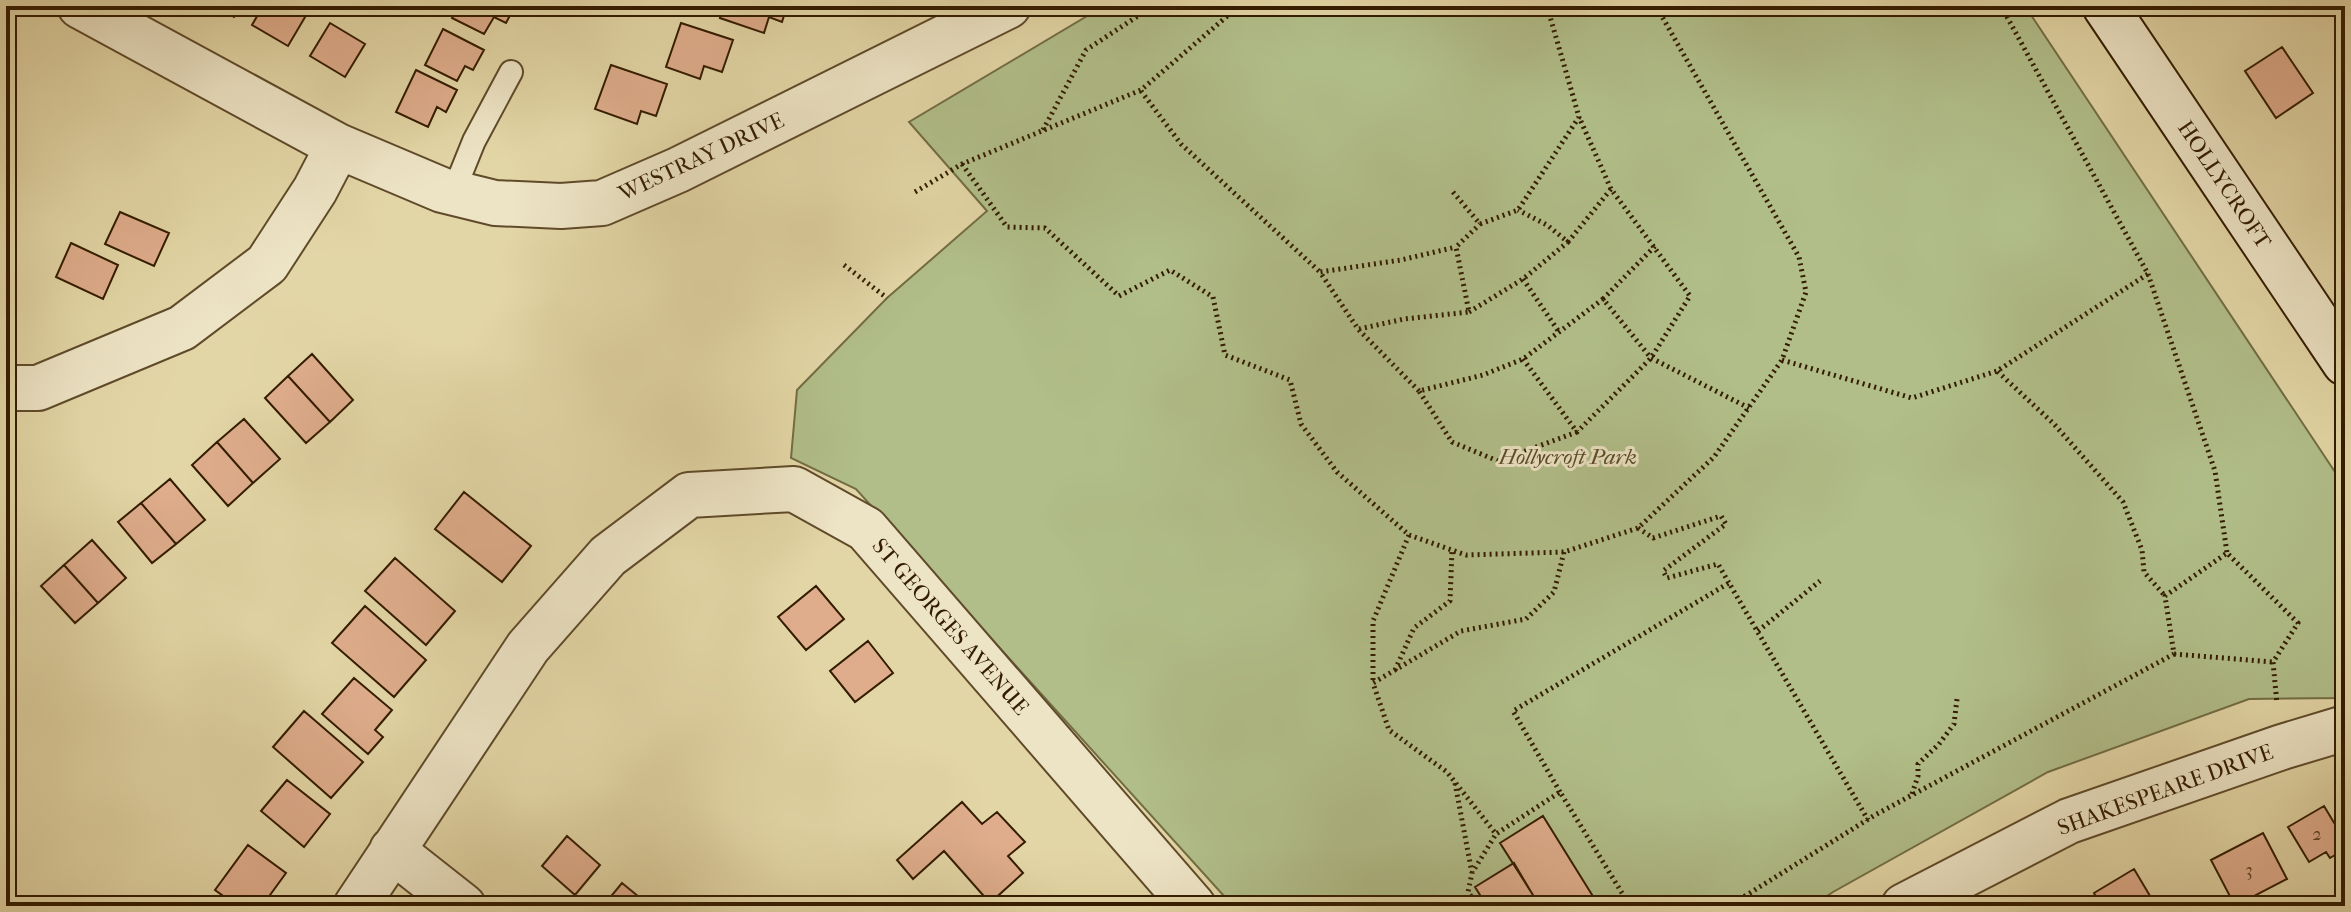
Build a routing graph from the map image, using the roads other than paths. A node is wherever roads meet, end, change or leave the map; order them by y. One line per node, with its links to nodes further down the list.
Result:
1 (80, 6): 5 (street, WESTRAY DRIVE)
2 (1008, 6): 6 (street, WESTRAY DRIVE)
3 (2105, 6): 7 (street, HOLLYCROFT)
4 (511, 72): 6 (lane)
5 (338, 146): 6 (street, WESTRAY DRIVE); 8 (street)
6 (453, 193)
7 (2345, 363)
8 (6, 388)
9 (2345, 728): 14 (street, SHAKESPEARE DRIVE)
10 (392, 850): 11 (street, ST GEORGES AVENUE); 12 (street); 13 (street, ST GEORGES AVENUE)
11 (356, 906)
12 (463, 906)
13 (1193, 906)
14 (1904, 906)

